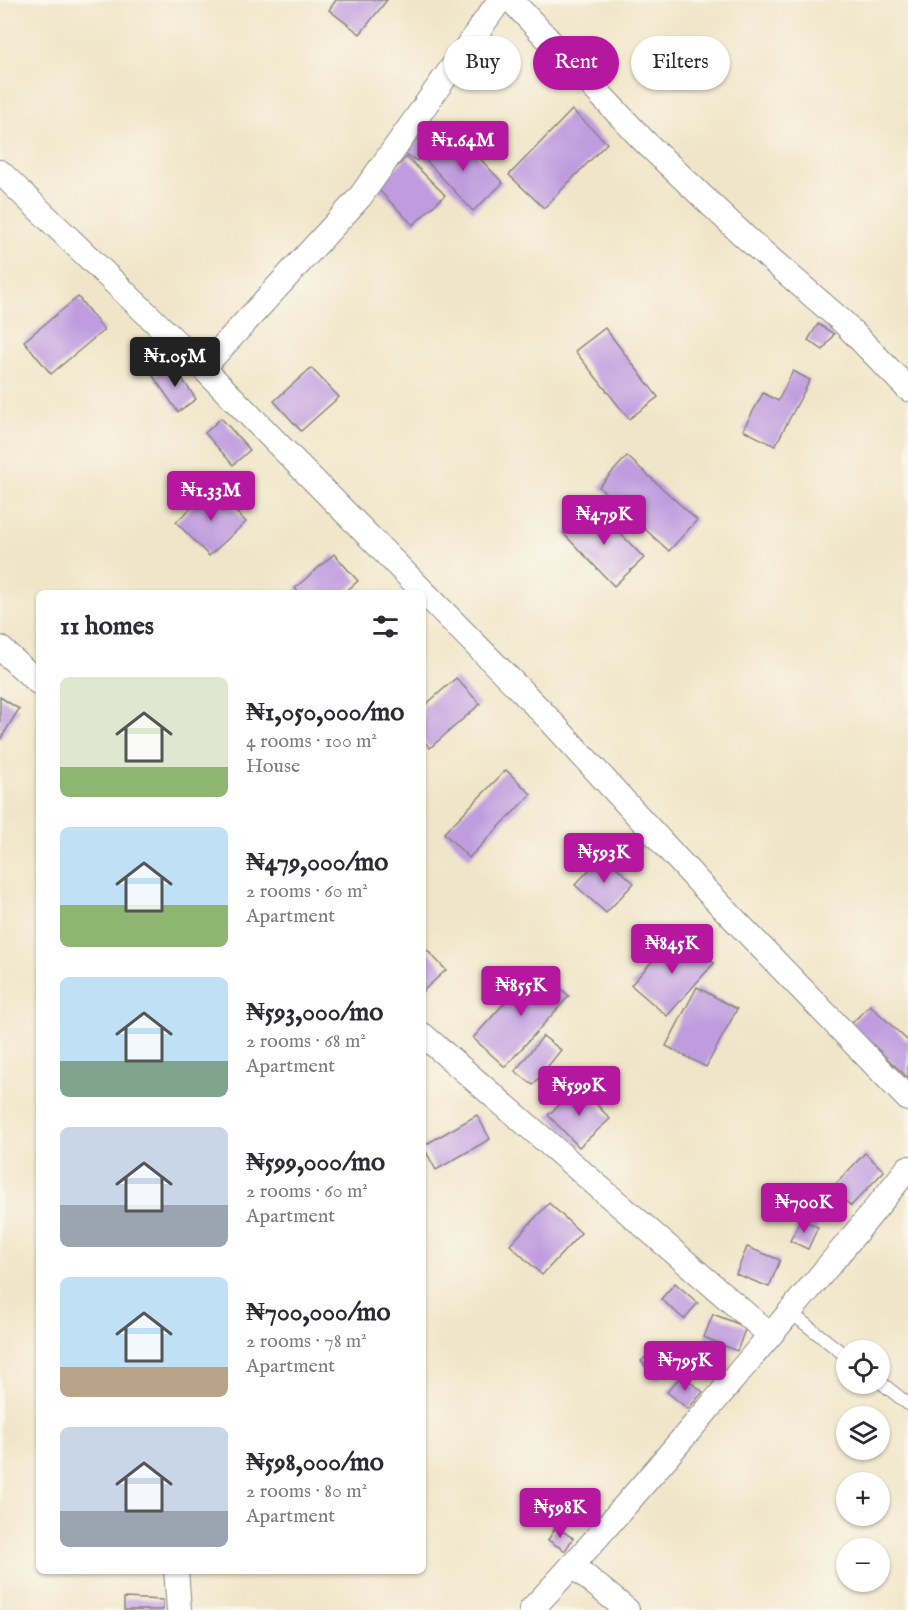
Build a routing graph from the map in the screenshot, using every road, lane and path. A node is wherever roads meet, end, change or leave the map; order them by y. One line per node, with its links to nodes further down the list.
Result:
1 (500, 0): 4 (street)
2 (511, 0): 5 (street)
3 (0, 172): 4 (street)
4 (202, 368): 6 (street)
5 (908, 389)
6 (421, 590)
7 (426, 595): 11 (street)
8 (0, 648): 9 (street)
9 (36, 680)
10 (426, 1038): 14 (street)
11 (908, 1099)
12 (908, 1168): 13 (street)
13 (790, 1312): 14 (street); 15 (lane)
14 (770, 1335): 18 (street)
15 (836, 1348)
16 (890, 1390): 17 (lane)
17 (908, 1404)
18 (573, 1566): 21 (street); 22 (street)
19 (176, 1574): 20 (street)
20 (180, 1610)
21 (531, 1610)
22 (627, 1610)

